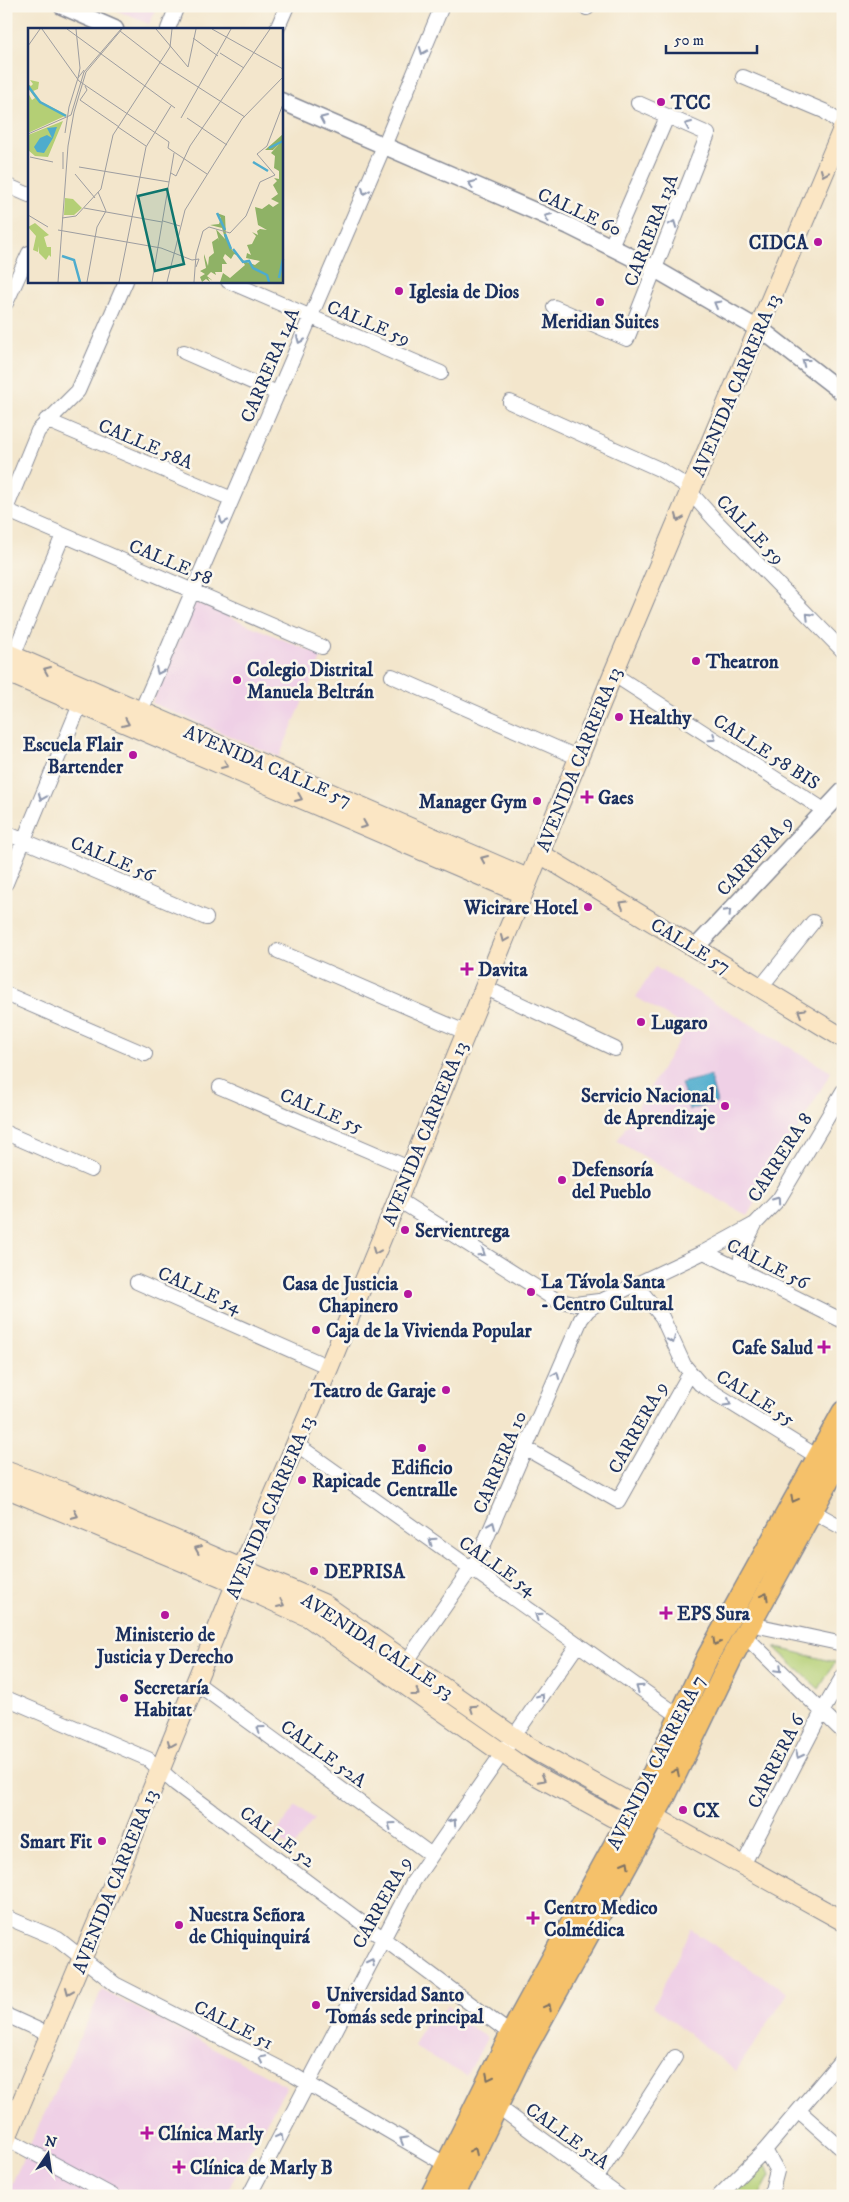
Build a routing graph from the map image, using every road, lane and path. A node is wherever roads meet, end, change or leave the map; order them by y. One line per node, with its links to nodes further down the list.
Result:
1 (62, 6): 5 (street)
2 (178, 6): 6 (street)
3 (287, 6): 7 (street)
4 (442, 6): 13 (street, CARRERA 14A, one-way to 13)
5 (113, 28)
6 (168, 28)
7 (277, 28)
8 (743, 77): 12 (street)
9 (282, 101): 13 (street, CALLE 60, one-way to 9)
10 (638, 104): 11 (street)
11 (667, 117): 16 (street); 18 (street, CARRERA 13A, one-way to 11)
12 (843, 126): 24 (main road, AVENIDA CARRERA 13, one-way to 24)
13 (384, 146): 16 (street, CALLE 60, one-way to 13); 23 (street, CARRERA 14A, one-way to 23)
14 (6, 185): 15 (street)
15 (28, 195)
16 (611, 246): 18 (street, CALLE 60)
17 (28, 255): 21 (street)
18 (655, 269): 22 (street, CARRERA 13A); 24 (street, CALLE 60, one-way to 18)
19 (126, 282): 30 (street)
20 (230, 282): 23 (street, CALLE 59)
21 (6, 304)
22 (554, 307)
23 (310, 317): 26 (street, CALLE 59); 27 (street, CARRERA 14A, one-way to 27)
24 (759, 328): 28 (street, CALLE 60, one-way to 24); 31 (main road, AVENIDA CARRERA 13)
25 (184, 352): 27 (street)
26 (441, 373)
27 (277, 393): 32 (street, CARRERA 14A)
28 (843, 393)
29 (510, 402): 31 (street, CALLE 59)
30 (46, 420): 32 (street, CALLE 58A); 33 (street)
31 (690, 491): 37 (street, CALLE 59, one-way to 31); 39 (main road, AVENIDA CARRERA 13, one-way to 39)
32 (232, 499): 35 (street, CARRERA 14A, one-way to 35)
33 (6, 510): 34 (street, CALLE 58)
34 (63, 534): 35 (street, CALLE 58); 38 (street)
35 (194, 591): 36 (street, CALLE 58); 42 (street, CARRERA 14A, one-way to 42)
36 (322, 646)
37 (843, 651)
38 (8, 665): 41 (main road, AVENIDA CALLE 57)
39 (613, 674): 43 (main road, AVENIDA CARRERA 13); 45 (street, CALLE 58 BIS, one-way to 45)
40 (392, 676): 43 (street)
41 (84, 695): 42 (main road, AVENIDA CALLE 57); 47 (street, one-way to 47); 50 (main road, AVENIDA CALLE 57, one-way to 50)
42 (141, 711): 50 (main road, AVENIDA CALLE 57, one-way to 42)
43 (579, 758): 48 (main road, AVENIDA CARRERA 13)
44 (843, 791): 45 (street, CARRERA 9)
45 (824, 810): 53 (street, CARRERA 9, one-way to 45)
46 (6, 833): 47 (street, CALLE 56)
47 (24, 841): 49 (street); 51 (street, CALLE 56)
48 (540, 853): 50 (main road, AVENIDA CARRERA 13); 53 (main road, CALLE 57, one-way to 48)
49 (6, 883)
50 (526, 886): 55 (main road, AVENIDA CARRERA 13, one-way to 55)
51 (206, 918)
52 (813, 922): 56 (street)
53 (694, 948): 56 (main road, CALLE 57)
54 (278, 951): 58 (street)
55 (484, 987): 58 (main road, AVENIDA CARRERA 13); 60 (street)
56 (760, 988): 59 (main road, CALLE 57, one-way to 56)
57 (6, 994): 61 (street)
58 (465, 1032): 65 (main road, AVENIDA CARRERA 13)
59 (843, 1038)
60 (615, 1049)
61 (145, 1054)
62 (220, 1087): 65 (street, CALLE 55)
63 (843, 1091): 68 (street, CARRERA 8, one-way to 63)
64 (6, 1133): 66 (street)
65 (409, 1168): 67 (main road, AVENIDA CARRERA 13)
66 (91, 1170)
67 (397, 1199): 73 (street, one-way to 73); 75 (main road, AVENIDA CARRERA 13, one-way to 75)
68 (755, 1224): 69 (street); 70 (street, CARRERA 8)
69 (704, 1252): 70 (street, CALLE 56); 72 (street)
70 (742, 1272): 74 (street, CALLE 56)
71 (137, 1282): 75 (street, CALLE 54)
72 (636, 1285): 73 (street); 76 (street, CALLE 55, one-way to 76)
73 (601, 1301): 79 (street, CARRERA 10, one-way to 73)
74 (843, 1322)
75 (329, 1367): 78 (main road, AVENIDA CARRERA 13)
76 (690, 1373): 79 (street, CARRERA 9); 81 (street, CALLE 55, one-way to 81)
77 (843, 1412): 81 (main road, AVENIDA CARRERA 7)
78 (296, 1444): 86 (street, CALLE 54, one-way to 78); 87 (main road, AVENIDA CARRERA 13)
79 (525, 1448): 86 (street, CARRERA 10, one-way to 79)
80 (843, 1454): 84 (main road, AVENIDA CARRERA 7)
81 (818, 1457): 96 (main road, AVENIDA CARRERA 7, one-way to 96)
82 (6, 1471): 87 (main road, AVENIDA CALLE 53, one-way to 82)
83 (6, 1488): 87 (main road, AVENIDA CALLE 53, one-way to 87)
84 (812, 1511): 85 (street); 88 (main road, AVENIDA CARRERA 7, one-way to 84)
85 (843, 1528)
86 (471, 1569): 89 (street, CALLE 54, one-way to 86); 91 (street, CARRERA 10)
87 (239, 1576): 91 (main road, AVENIDA CALLE 53); 93 (main road, AVENIDA CARRERA 13); 99 (main road, AVENIDA CALLE 53, one-way to 99)
88 (747, 1630): 90 (street); 95 (street, one-way to 95); 101 (main road, AVENIDA CARRERA 7, one-way to 88)
89 (578, 1644): 96 (street, CALLE 54, one-way to 89); 98 (street, CARRERA 9, one-way to 89)
90 (843, 1644)
91 (407, 1661): 98 (main road, AVENIDA CALLE 53, one-way to 91)
92 (843, 1676): 95 (street, CARRERA 6)
93 (195, 1682): 100 (main road, AVENIDA CARRERA 13, one-way to 100); 102 (street, CALLE 52A, one-way to 93)
94 (6, 1698): 100 (street, CALLE 52)
95 (822, 1712): 97 (street); 103 (street, CARRERA 6, one-way to 103)
96 (679, 1716): 101 (main road, AVENIDA CARRERA 7)
97 (843, 1732)
98 (513, 1736): 99 (street, CARRERA 9); 101 (main road, AVENIDA CALLE 53)
99 (500, 1754): 101 (main road, AVENIDA CALLE 53, one-way to 101); 102 (street, CARRERA 9, one-way to 99)
100 (160, 1770): 106 (street, CALLE 52); 107 (main road, AVENIDA CARRERA 13)
101 (642, 1816): 103 (main road, AVENIDA CALLE 53); 109 (main road, AVENIDA CARRERA 7); 114 (main road, AVENIDA CARRERA 7, one-way to 101)
102 (430, 1854): 106 (street, CARRERA 9)
103 (743, 1864): 105 (main road, AVENIDA CALLE 53)
104 (6, 1917): 107 (street, CALLE 51)
105 (843, 1921)
106 (383, 1938): 109 (street, CALLE 52); 113 (street, CARRERA 9, one-way to 106)
107 (82, 1959): 110 (main road, AVENIDA CARRERA 13, one-way to 110); 113 (street, CALLE 51, one-way to 107)
108 (6, 2015): 110 (street)
109 (511, 2034): 119 (main road, AVENIDA CARRERA 7, one-way to 119)
110 (50, 2035): 116 (main road, AVENIDA CARRERA 13)
111 (675, 2057): 120 (street)
112 (843, 2058): 115 (street)
113 (309, 2084): 119 (street, CALLE 51, one-way to 113); 122 (street, CARRERA 9, one-way to 113)
114 (496, 2105): 120 (street, CALLE 51A); 124 (main road, AVENIDA CARRERA 7, one-way to 114)
115 (798, 2111): 117 (street); 118 (street)
116 (6, 2138): 121 (street)
117 (765, 2150): 126 (street); 127 (street)
118 (843, 2150)
119 (445, 2164): 123 (main road, AVENIDA CARRERA 7)
120 (596, 2179): 125 (street, CALLE 51A)
121 (114, 2196)
122 (249, 2196)
123 (431, 2196)
124 (454, 2196)
125 (619, 2196)
126 (719, 2196)
127 (767, 2196)

